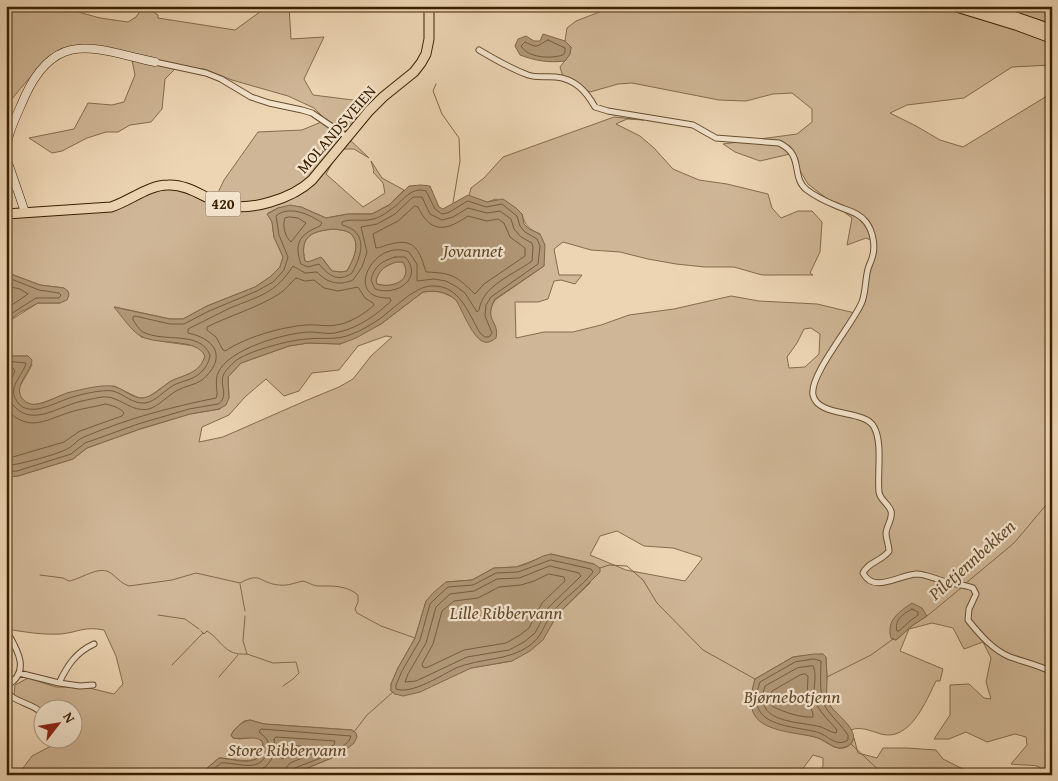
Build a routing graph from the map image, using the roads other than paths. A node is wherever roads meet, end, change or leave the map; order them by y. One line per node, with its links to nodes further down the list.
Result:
1 (429, 6): 8 (main road, MOLANDSVEIEN / 420)
2 (955, 6): 5 (highway)
3 (982, 6): 4 (highway)
4 (1052, 30)
5 (1052, 38)
6 (479, 50): 15 (street)
7 (155, 62): 8 (street); 9 (street)
8 (347, 137): 11 (main road, MOLANDSVEIEN / 420)
9 (6, 150)
10 (6, 157): 11 (street)
11 (25, 212): 12 (main road, MOLANDSVEIEN / 420)
12 (6, 214)
13 (6, 630): 16 (street)
14 (94, 644): 17 (street)
15 (1052, 672)
16 (19, 673): 17 (street); 19 (street)
17 (58, 683): 18 (street)
18 (93, 685)
19 (6, 686)
20 (6, 692): 21 (street)
21 (32, 706)

